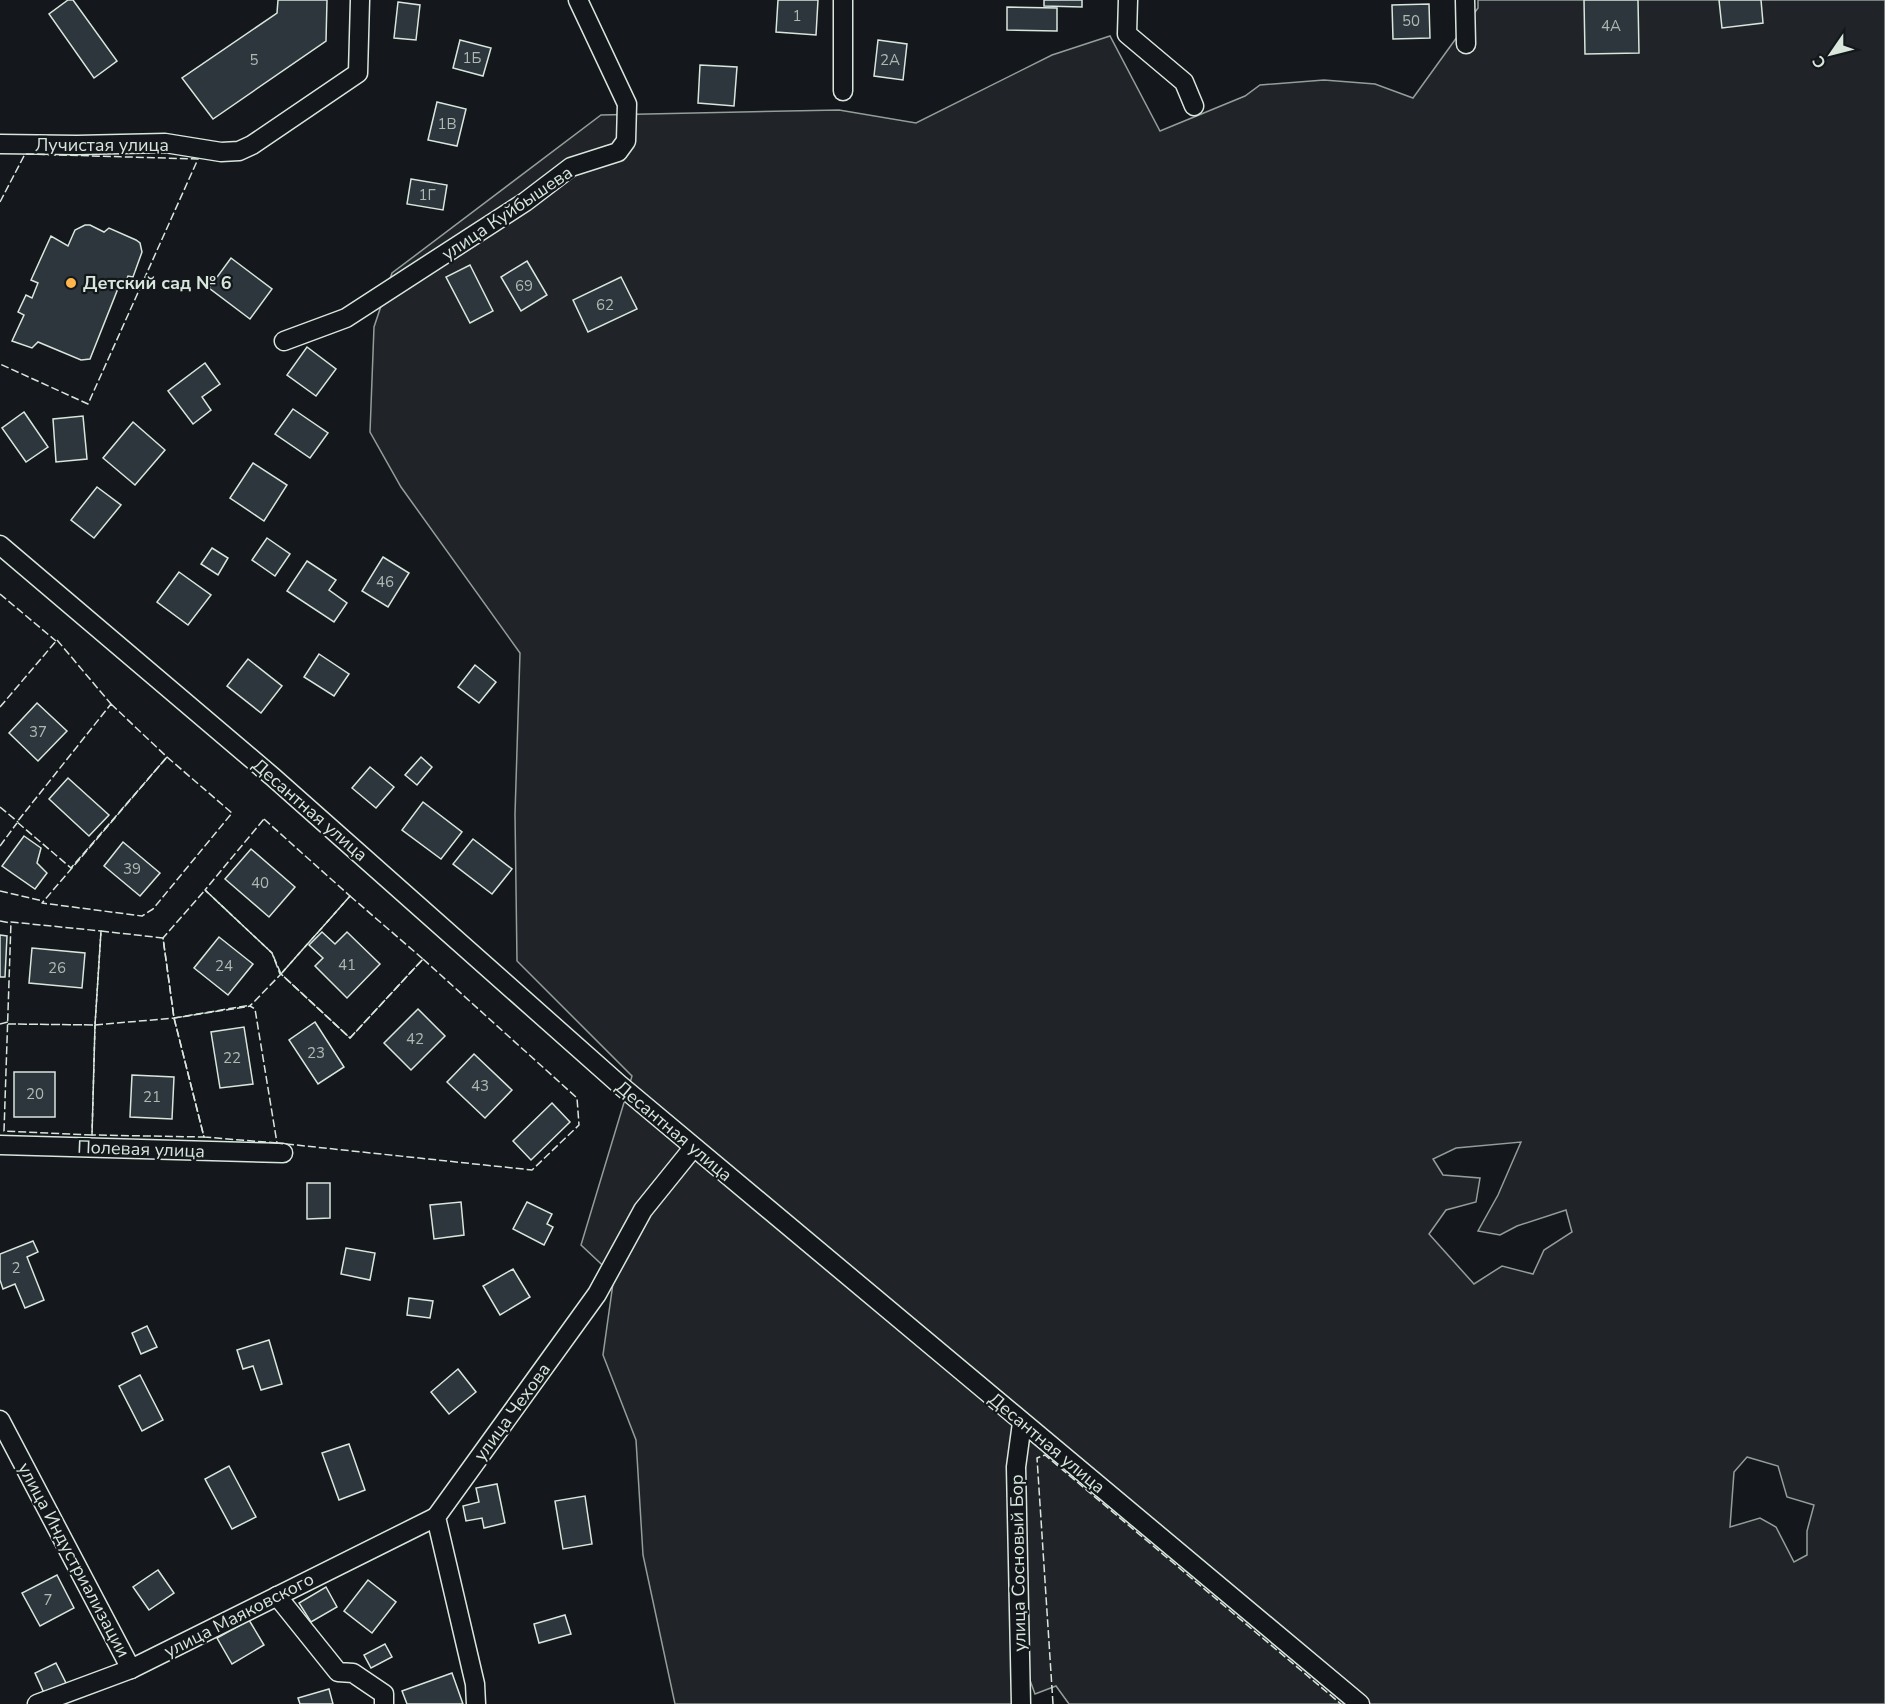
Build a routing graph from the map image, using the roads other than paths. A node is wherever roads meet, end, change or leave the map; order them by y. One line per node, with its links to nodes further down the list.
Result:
1 (360, 0): 9 (street, Лучистая улица)
2 (578, 0): 10 (street, улица Куйбышева)
3 (843, 0): 7 (street)
4 (1128, 0): 8 (street)
5 (1465, 0): 6 (street)
6 (1466, 44)
7 (843, 91)
8 (1194, 106)
9 (0, 144)
10 (284, 341)
11 (0, 545): 13 (street, Десантная улица)
12 (0, 1145): 14 (street, Полевая улица)
13 (693, 1148): 16 (street, Десантная улица); 17 (street, улица Чехова)
14 (283, 1153)
15 (0, 1420): 19 (street, улица Индустриализации)
16 (1022, 1423): 23 (street, улица Сосновый Бор); 24 (street, Десантная улица)
17 (436, 1517): 18 (street, улица Маяковского); 22 (street)
18 (277, 1596): 19 (street, улица Маяковского); 21 (street)
19 (131, 1669): 20 (street, улица Маяковского)
20 (37, 1704)
21 (384, 1704)
22 (476, 1704)
23 (1021, 1704)
24 (1360, 1704)

